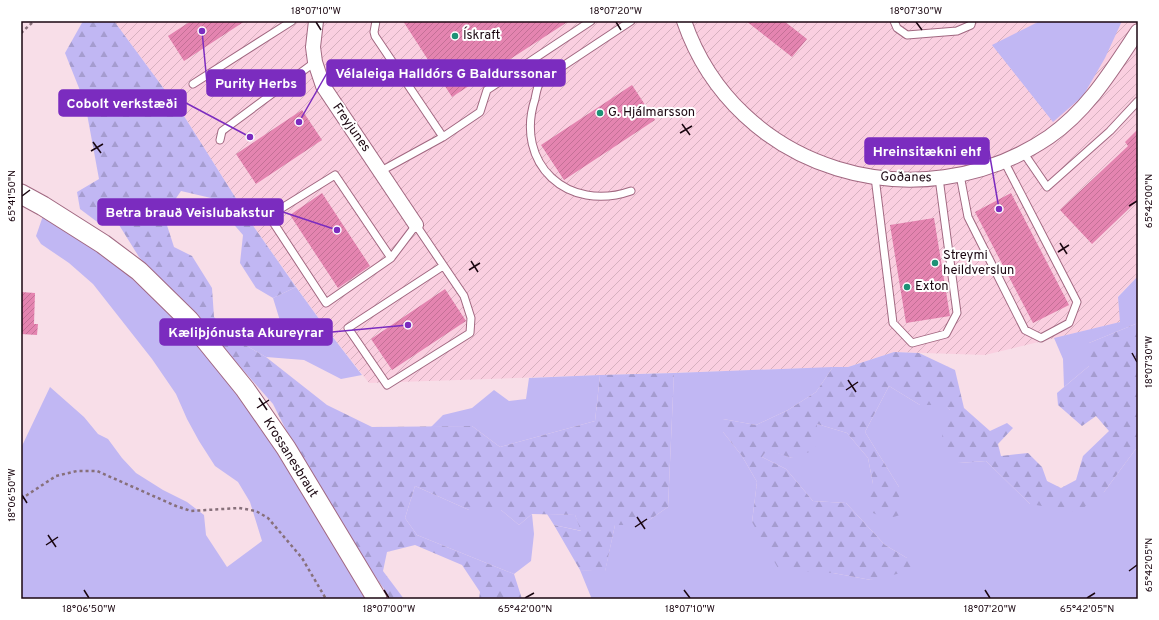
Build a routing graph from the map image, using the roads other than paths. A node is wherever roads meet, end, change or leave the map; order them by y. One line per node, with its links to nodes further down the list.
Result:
1 (292, 21): 11 (lane)
2 (316, 21): 10 (street, Freyjunes)
3 (376, 21): 13 (lane)
4 (591, 21): 13 (lane)
5 (631, 21): 21 (lane)
6 (684, 21): 19 (street, Goðanes)
7 (894, 21): 8 (lane)
8 (972, 21)
9 (1137, 36): 15 (street, Goðanes)
10 (315, 62): 14 (lane); 17 (street, Freyjunes)
11 (193, 84)
12 (1138, 101): 15 (lane)
13 (443, 137): 17 (lane)
14 (220, 140)
15 (1023, 152): 16 (street, Goðanes)
16 (1004, 161): 18 (street, Goðanes); 18 (lane)
17 (381, 172): 23 (street, Freyjunes)
18 (960, 175): 20 (street, Goðanes)
19 (875, 177): 20 (street, Goðanes); 20 (lane)
20 (939, 178)
21 (631, 191)
22 (21, 194): 26 (street, Krossanesbraut)
23 (416, 226): 24 (lane); 25 (lane)
24 (391, 258): 24 (lane)
25 (444, 266): 25 (lane)
26 (377, 599)

